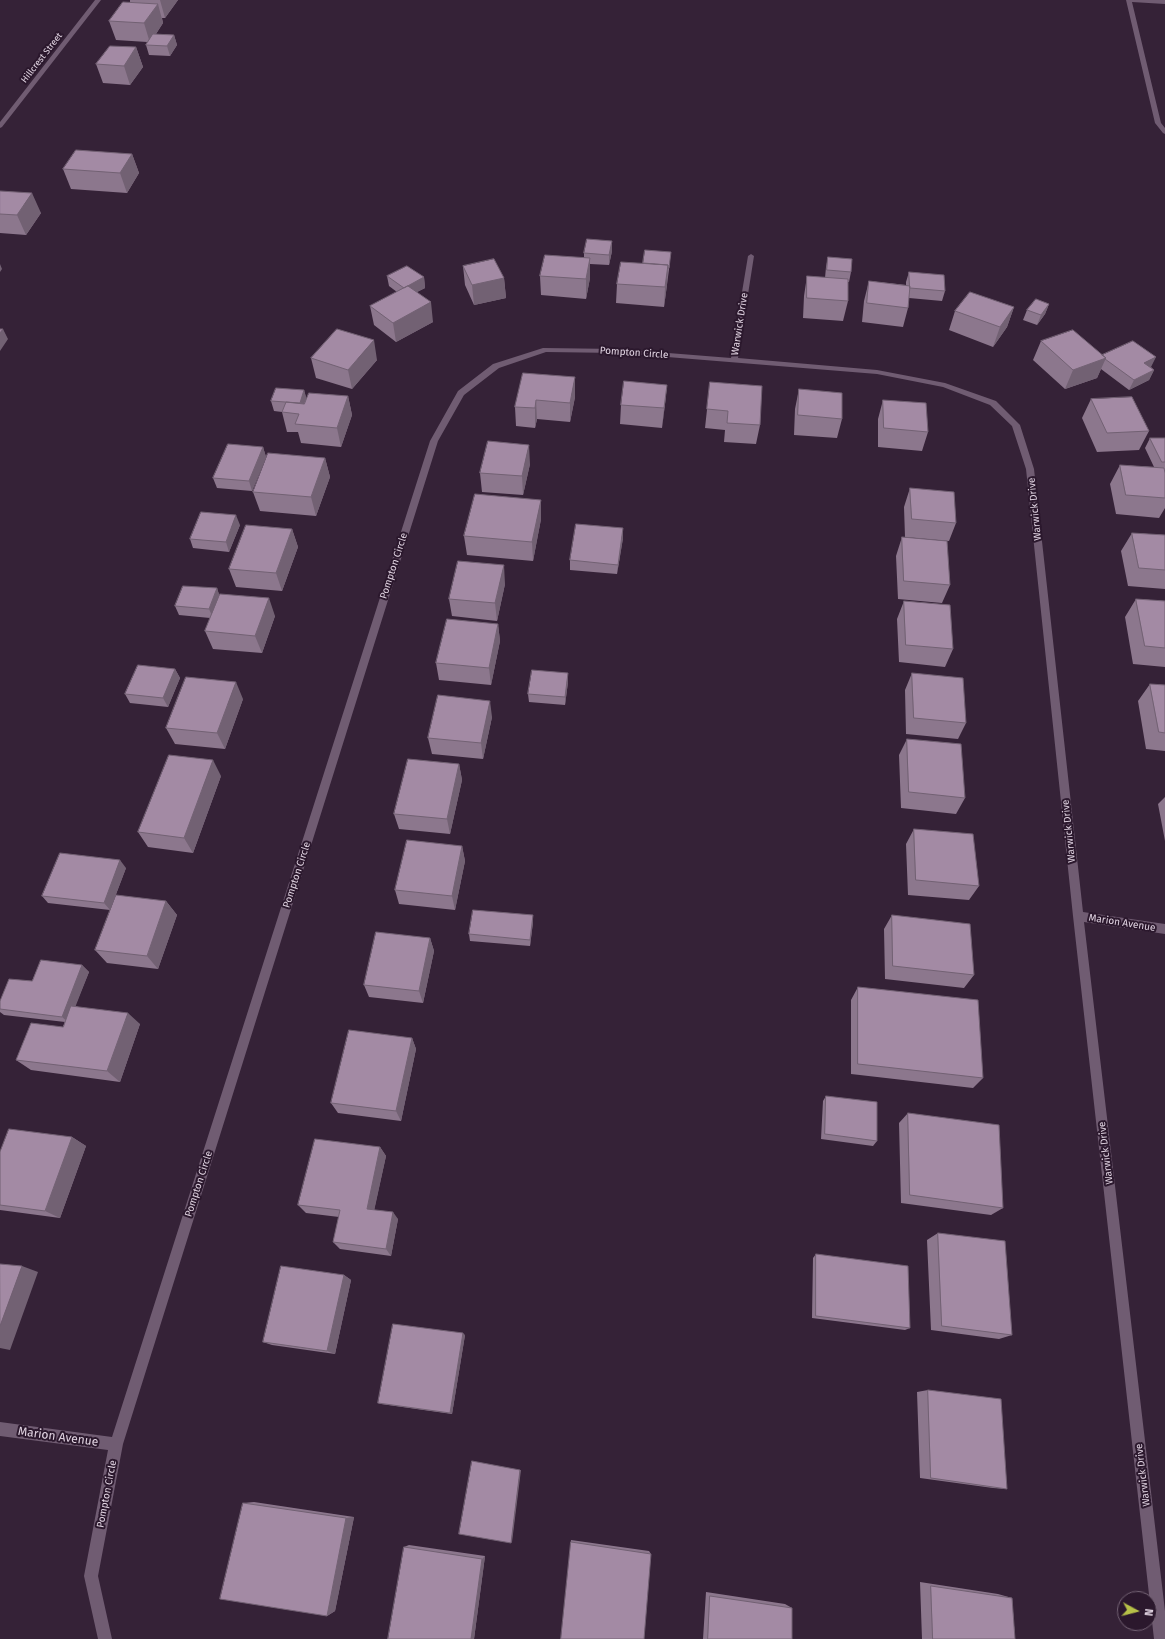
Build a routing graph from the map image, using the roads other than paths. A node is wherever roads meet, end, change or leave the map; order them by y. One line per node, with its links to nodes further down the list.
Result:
1 (98, 0): 3 (street, Hillcrest Street)
2 (1165, 2): 4 (street)
3 (0, 126)
4 (1165, 132)
5 (751, 256): 6 (street, Warwick Drive)
6 (734, 361): 7 (street, Warwick Drive); 10 (street, Pompton Circle)
7 (1078, 916): 8 (street, Marion Avenue); 12 (street, Warwick Drive)
8 (1165, 929)
9 (0, 1429): 10 (street, Marion Avenue)
10 (116, 1444): 11 (street, Pompton Circle)
11 (105, 1639)
12 (1161, 1639)

